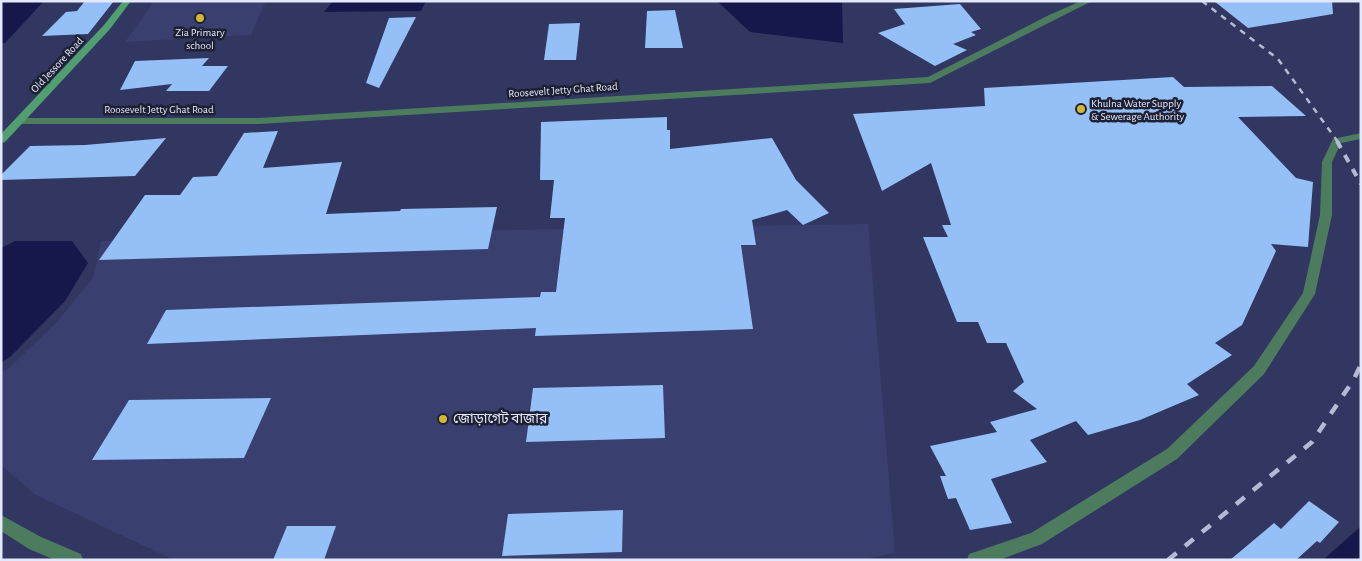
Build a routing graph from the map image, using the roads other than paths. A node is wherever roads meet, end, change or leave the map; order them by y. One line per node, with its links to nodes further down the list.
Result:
1 (127, 1): 3 (main road, Old Jessore Road)
2 (1088, 1): 3 (street, Roosevelt Jetty Ghat Road)
3 (21, 121): 5 (main road, Old Jessore Road)
4 (1361, 136): 8 (street)
5 (1, 140)
6 (1, 522): 7 (street)
7 (75, 560)
8 (975, 560)

